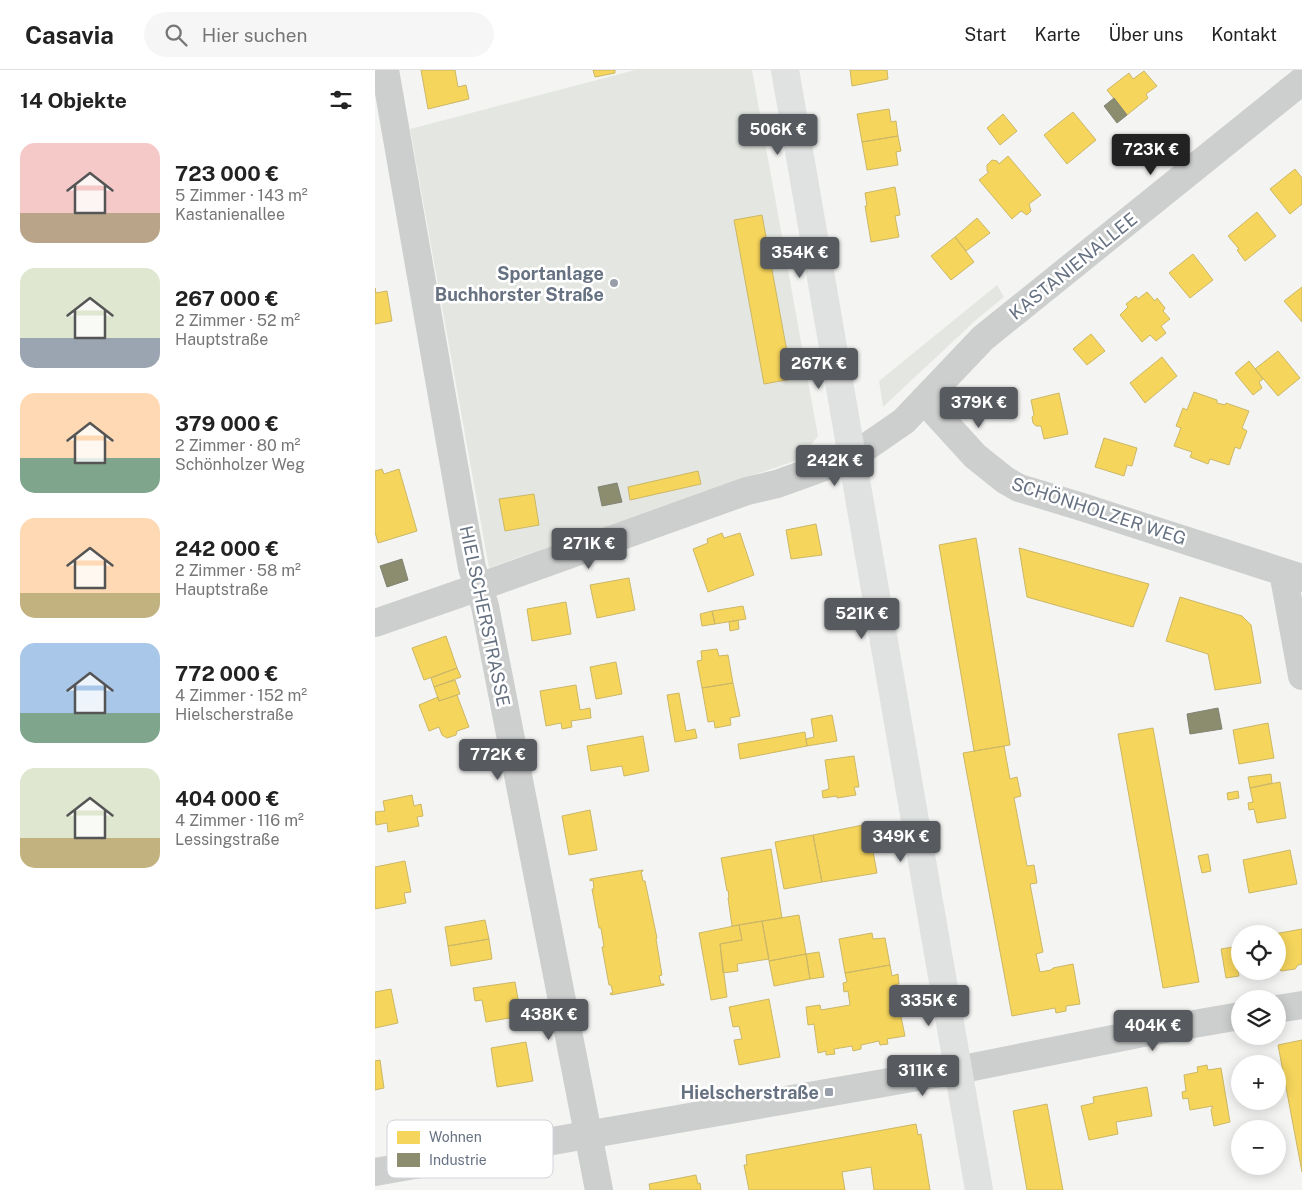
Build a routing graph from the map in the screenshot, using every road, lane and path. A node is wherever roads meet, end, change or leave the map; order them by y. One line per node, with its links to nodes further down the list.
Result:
1 (385, 70): 7 (street, HIELSCHERSTRASSE)
2 (785, 70): 5 (main road)
3 (1302, 81): 4 (street, KASTANIENALLEE)
4 (924, 400): 5 (street, KASTANIENALLEE); 6 (street, SCHÖNHOLZER WEG)
5 (852, 457): 7 (street, KASTANIENALLEE); 13 (main road)
6 (1293, 575): 9 (street)
7 (479, 587): 8 (street, KASTANIENALLEE); 14 (street, HIELSCHERSTRASSE)
8 (375, 623)
9 (1302, 676)
10 (1302, 1005): 11 (street)
11 (1286, 1008)
12 (1231, 1018): 13 (street)
13 (958, 1070): 14 (street); 17 (main road)
14 (589, 1134): 15 (street); 16 (street, HIELSCHERSTRASSE)
15 (553, 1140)
16 (599, 1190)
17 (979, 1190)

